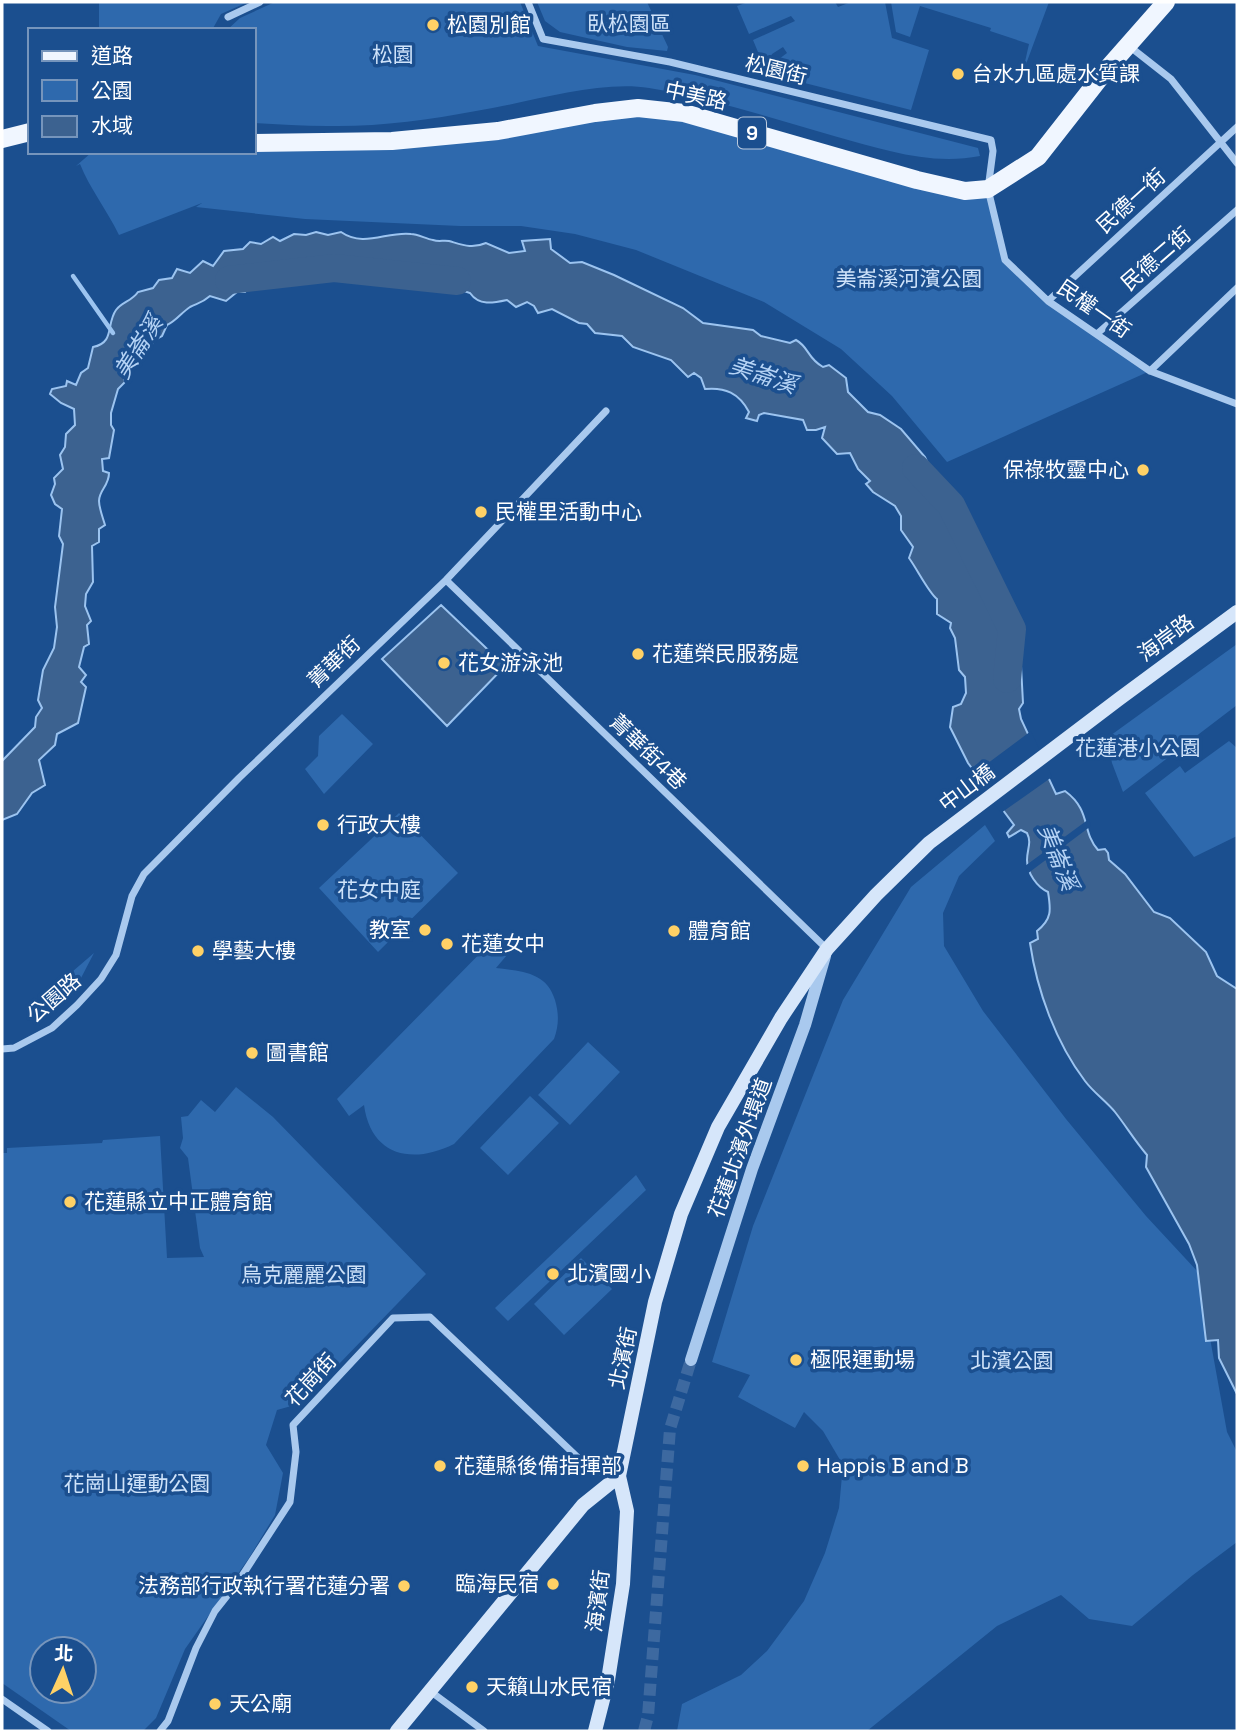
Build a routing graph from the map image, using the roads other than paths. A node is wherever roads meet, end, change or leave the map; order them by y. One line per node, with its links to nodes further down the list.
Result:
1 (260, 2): 4 (street)
2 (528, 2): 12 (street, 松園街)
3 (1166, 2): 5 (main road)
4 (228, 17)
5 (1128, 45): 9 (street); 12 (main road)
6 (1237, 127): 9 (street, 民德一街)
7 (28, 132): 8 (main road)
8 (2, 139)
9 (1222, 142): 11 (street); 15 (street, 民德一街)
10 (256, 144): 12 (main road, 中美路 / 9)
11 (1237, 163)
12 (988, 189): 15 (street, 民權一街)
13 (1237, 210): 16 (street, 民德二街)
14 (1237, 288): 17 (street)
15 (1048, 300): 16 (street, 民權一街)
16 (1098, 333): 17 (street, 民權一街)
17 (1150, 371): 18 (street, 民權一街)
18 (1237, 404)
19 (606, 411): 20 (street, 菁華街)
20 (446, 580): 23 (street, 菁華街4巷); 24 (street, 菁華街)
21 (1237, 612): 22 (main road, 海岸路)
22 (1119, 699): 23 (main road, 中山橋)
23 (827, 949): 26 (street, 花蓮北濱外環道); 27 (main road, 北濱街)
24 (116, 955): 25 (street, 公園路)
25 (2, 1049)
26 (691, 1360)
27 (620, 1475): 28 (main road); 31 (street, 花崗街); 34 (main road, 海濱街)
28 (430, 1691): 32 (main road); 33 (street)
29 (2, 1699): 30 (street)
30 (46, 1731)
31 (160, 1731)
32 (397, 1731)
33 (484, 1731)
34 (594, 1731)

